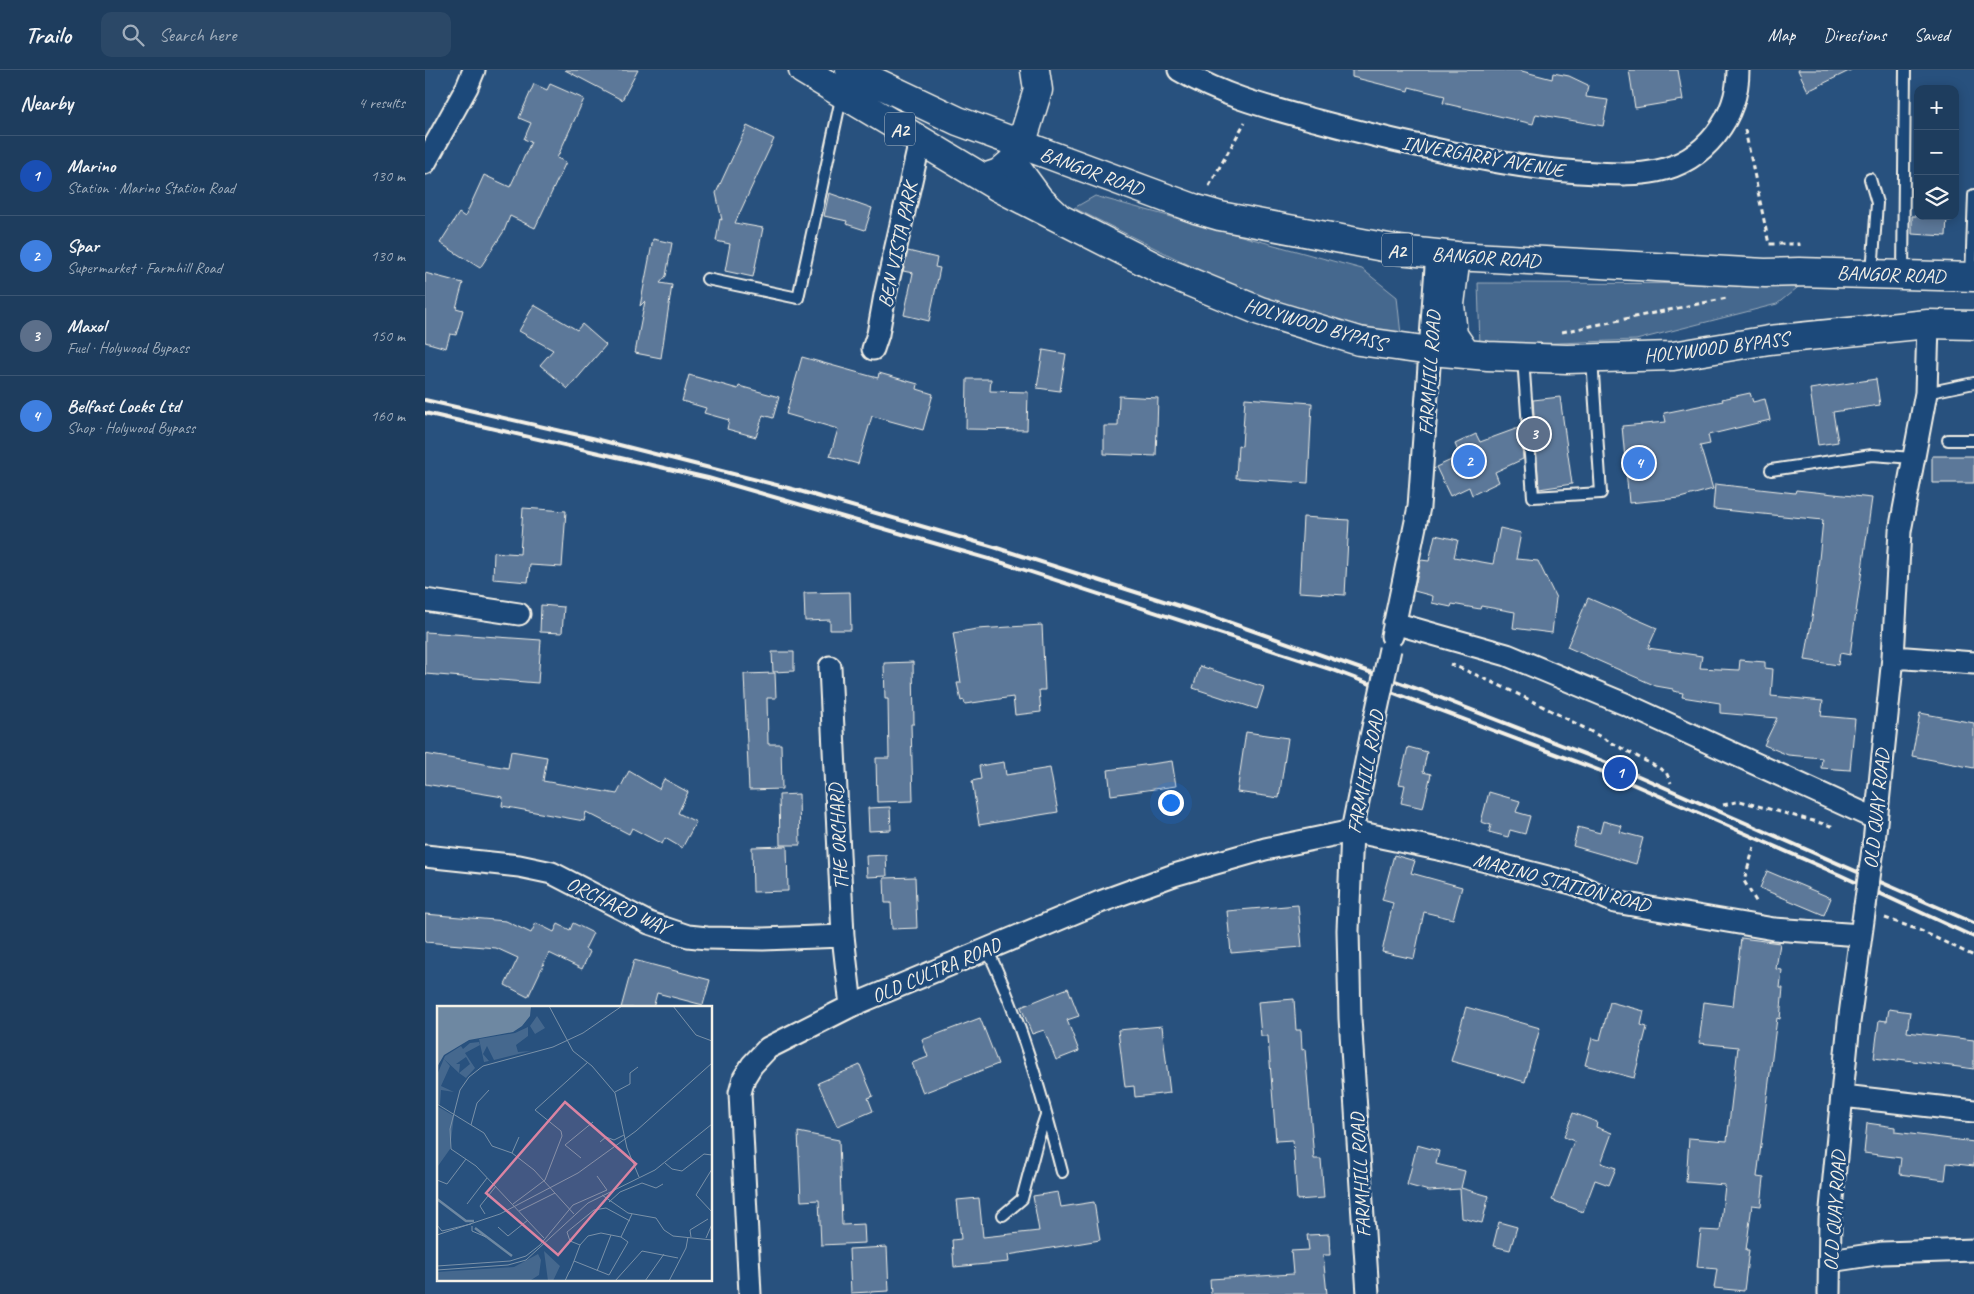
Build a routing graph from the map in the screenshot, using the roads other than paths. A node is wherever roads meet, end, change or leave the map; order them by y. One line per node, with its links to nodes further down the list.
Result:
1 (474, 70): 10 (street)
2 (803, 70): 7 (main road, HOLYWOOD BYPASS / A2)
3 (1035, 70): 9 (main road)
4 (1179, 70): 5 (street, INVERGARRY AVENUE)
5 (1738, 70)
6 (1905, 70): 17 (lane)
7 (846, 82): 8 (main road, HOLYWOOD BYPASS / A2); 9 (main road, BANGOR ROAD / A2); 19 (lane)
8 (920, 141): 11 (main road, HOLYWOOD BYPASS / A2); 22 (street, BEN VISTA PARK)
9 (1017, 153): 11 (main road); 14 (main road); 15 (main road, BANGOR ROAD / A2)
10 (425, 163)
11 (984, 178): 14 (main road, HOLYWOOD BYPASS / A2)
12 (1870, 179): 16 (lane)
13 (1974, 195): 18 (lane)
14 (1059, 218): 23 (main road, HOLYWOOD BYPASS / A2)
15 (1446, 254): 16 (main road, BANGOR ROAD / A2); 23 (street, FARMHILL ROAD); 24 (main road)
16 (1872, 274): 17 (main road, BANGOR ROAD / A2)
17 (1903, 276): 18 (main road, BANGOR ROAD / A2)
18 (1973, 276)
19 (707, 279)
20 (1928, 324): 21 (main road, HOLYWOOD BYPASS / A2); 26 (main road, HOLYWOOD BYPASS / A2); 28 (street, OLD QUAY ROAD)
21 (1974, 325)
22 (873, 349)
23 (1431, 351): 24 (main road, HOLYWOOD BYPASS / A2); 35 (street, FARMHILL ROAD)
24 (1466, 354): 25 (main road, HOLYWOOD BYPASS / A2)
25 (1523, 357): 26 (main road, HOLYWOOD BYPASS / A2); 26 (lane)
26 (1592, 358)
27 (1974, 383): 28 (lane)
28 (1926, 393): 31 (street, OLD QUAY ROAD)
29 (1948, 440): 30 (lane)
30 (1974, 440)
31 (1913, 458): 32 (lane); 36 (street, OLD QUAY ROAD)
32 (1771, 470)
33 (425, 600): 34 (street)
34 (519, 614)
35 (1394, 623): 39 (street, FARMHILL ROAD, bridge); 40 (street)
36 (1893, 657): 37 (street); 40 (street, OLD QUAY ROAD)
37 (1974, 662)
38 (830, 667): 43 (street, THE ORCHARD)
39 (1353, 832): 42 (street, MARINO STATION ROAD); 44 (street, OLD CULTRA ROAD); 54 (street, FARMHILL ROAD)
40 (1874, 832): 42 (street, OLD QUAY ROAD, bridge)
41 (425, 856): 43 (street, ORCHARD WAY)
42 (1861, 935): 46 (street, OLD QUAY ROAD)
43 (843, 936): 45 (street, THE ORCHARD)
44 (987, 949): 45 (street, OLD CULTRA ROAD); 48 (lane)
45 (851, 1006): 53 (street, OLD CULTRA ROAD)
46 (1843, 1096): 47 (street); 52 (street, OLD QUAY ROAD)
47 (1974, 1112)
48 (1046, 1115): 49 (lane); 50 (lane)
49 (1062, 1172)
50 (1003, 1215)
51 (1974, 1250): 52 (street)
52 (1830, 1260): 55 (street, OLD QUAY ROAD)
53 (750, 1294)
54 (1368, 1294)
55 (1829, 1294)

